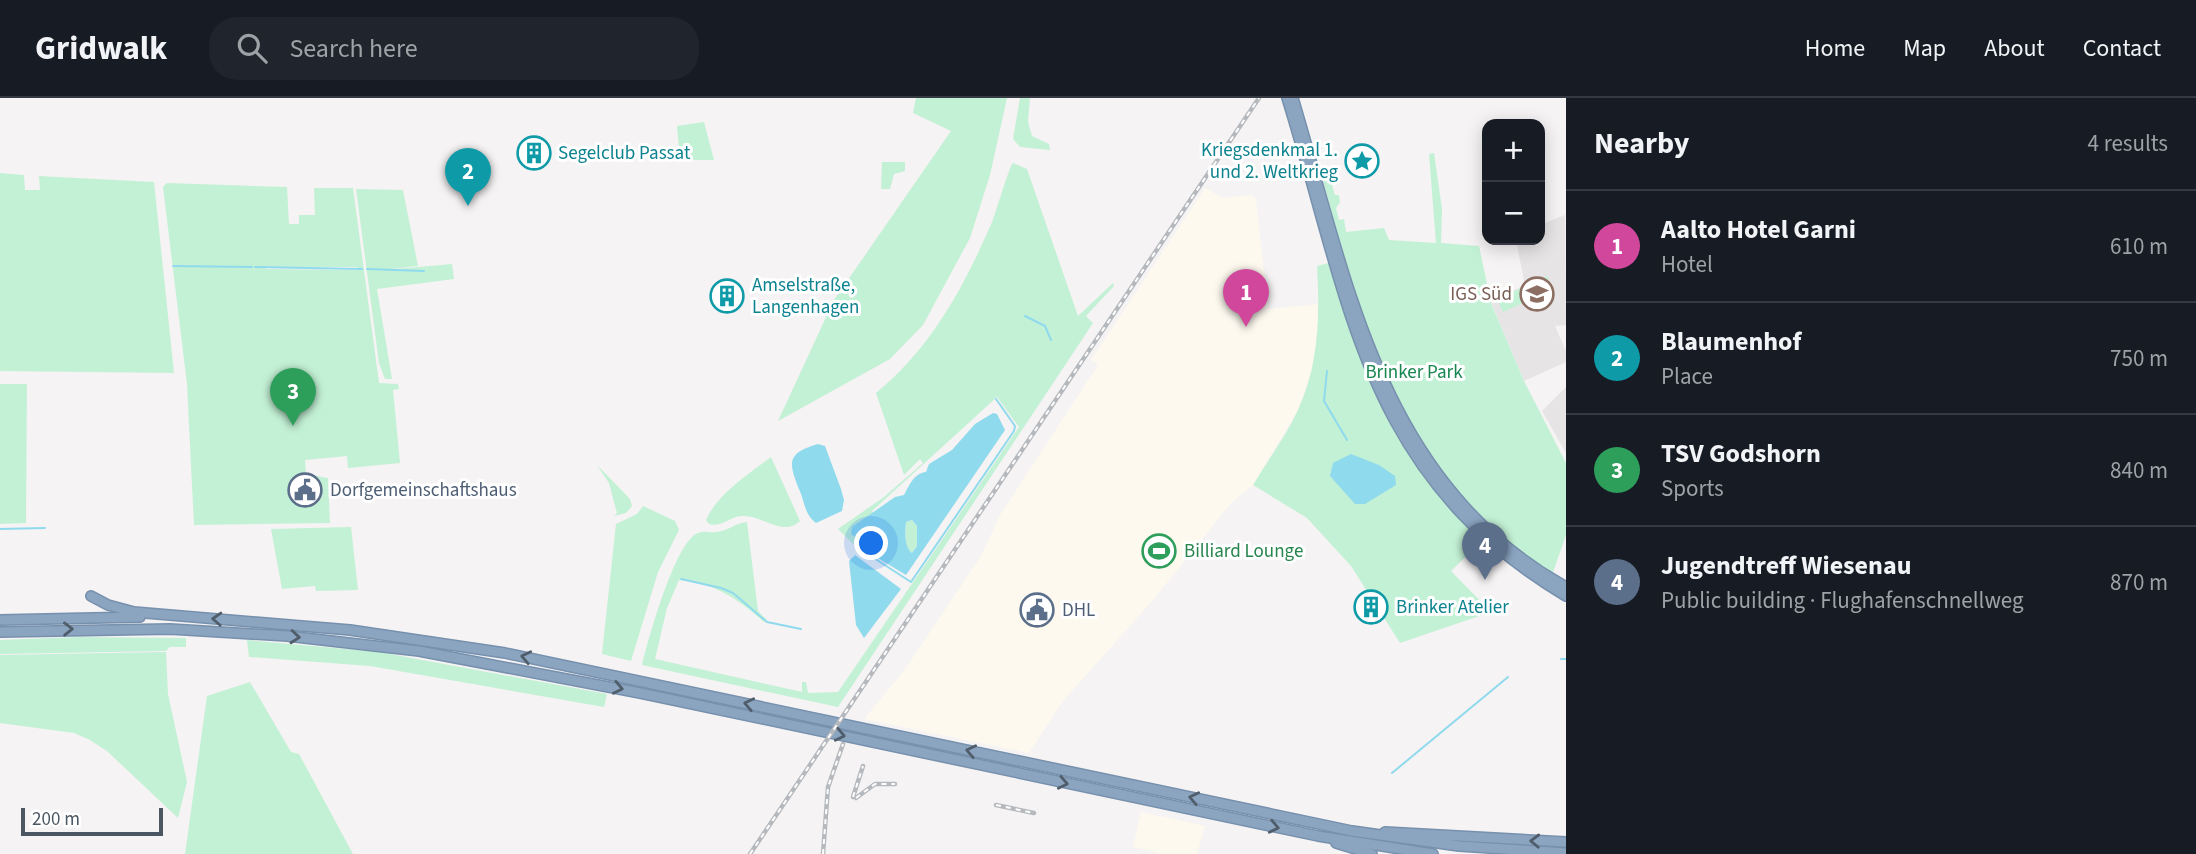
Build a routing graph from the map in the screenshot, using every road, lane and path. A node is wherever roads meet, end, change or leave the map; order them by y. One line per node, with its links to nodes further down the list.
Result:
1 (1287, 98): 5 (highway)
2 (1293, 98): 3 (highway)
3 (1566, 587)
4 (92, 596): 6 (highway)
5 (1566, 596)
6 (194, 618): 7 (highway); 9 (highway, one-way to 6)
7 (0, 620)
8 (0, 632): 10 (highway, one-way to 10)
9 (1352, 831): 11 (highway, one-way to 9); 12 (highway)
10 (1318, 836): 14 (highway); 15 (highway)
11 (1562, 842)
12 (1554, 853): 13 (highway)
13 (1566, 853)
14 (1372, 854)
15 (1433, 854)

